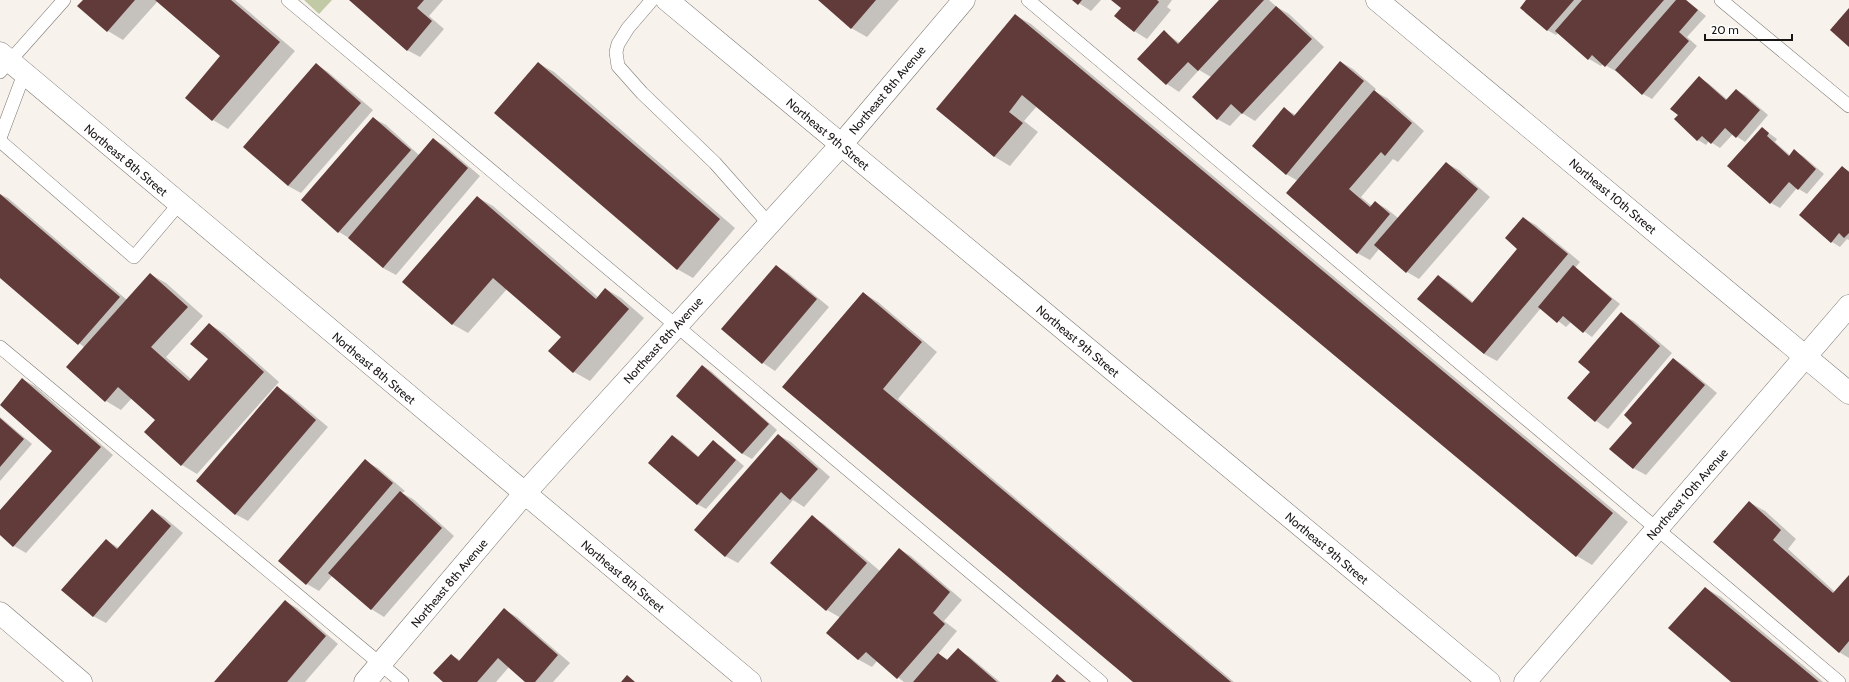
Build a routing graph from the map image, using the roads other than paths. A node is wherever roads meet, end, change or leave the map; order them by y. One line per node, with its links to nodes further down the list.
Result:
1 (64, 0): 9 (lane)
2 (288, 0): 16 (lane)
3 (652, 0): 14 (lane)
4 (667, 0): 12 (street, Northeast 9th Street)
5 (964, 0): 12 (street, Northeast 8th Avenue)
6 (1028, 0): 21 (lane)
7 (1377, 0): 18 (street, Northeast 10th Street)
8 (1721, 0): 10 (lane)
9 (8, 65): 11 (lane); 13 (street, Northeast 8th Street)
10 (1849, 106)
11 (0, 139): 13 (lane)
12 (841, 144): 14 (street, Northeast 8th Avenue); 29 (street, Northeast 9th Street)
13 (179, 204): 20 (street, Northeast 8th Street)
14 (769, 224): 16 (street, Northeast 8th Avenue)
15 (1849, 306): 18 (street, Northeast 10th Avenue)
16 (677, 325): 20 (street, Northeast 8th Avenue); 28 (lane)
17 (0, 347): 23 (lane)
18 (1805, 356): 19 (street, Northeast 10th Street); 21 (street, Northeast 10th Avenue)
19 (1849, 393)
20 (524, 494): 23 (street, Northeast 8th Avenue); 27 (street, Northeast 8th Street)
21 (1657, 529): 30 (street, Northeast 10th Avenue); 31 (lane)
22 (0, 613): 24 (street)
23 (380, 663): 25 (street, Northeast 8th Avenue); 26 (lane)
24 (80, 682)
25 (364, 682)
26 (402, 682)
27 (750, 682)
28 (1101, 682)
29 (1489, 682)
30 (1524, 682)
31 (1840, 682)

